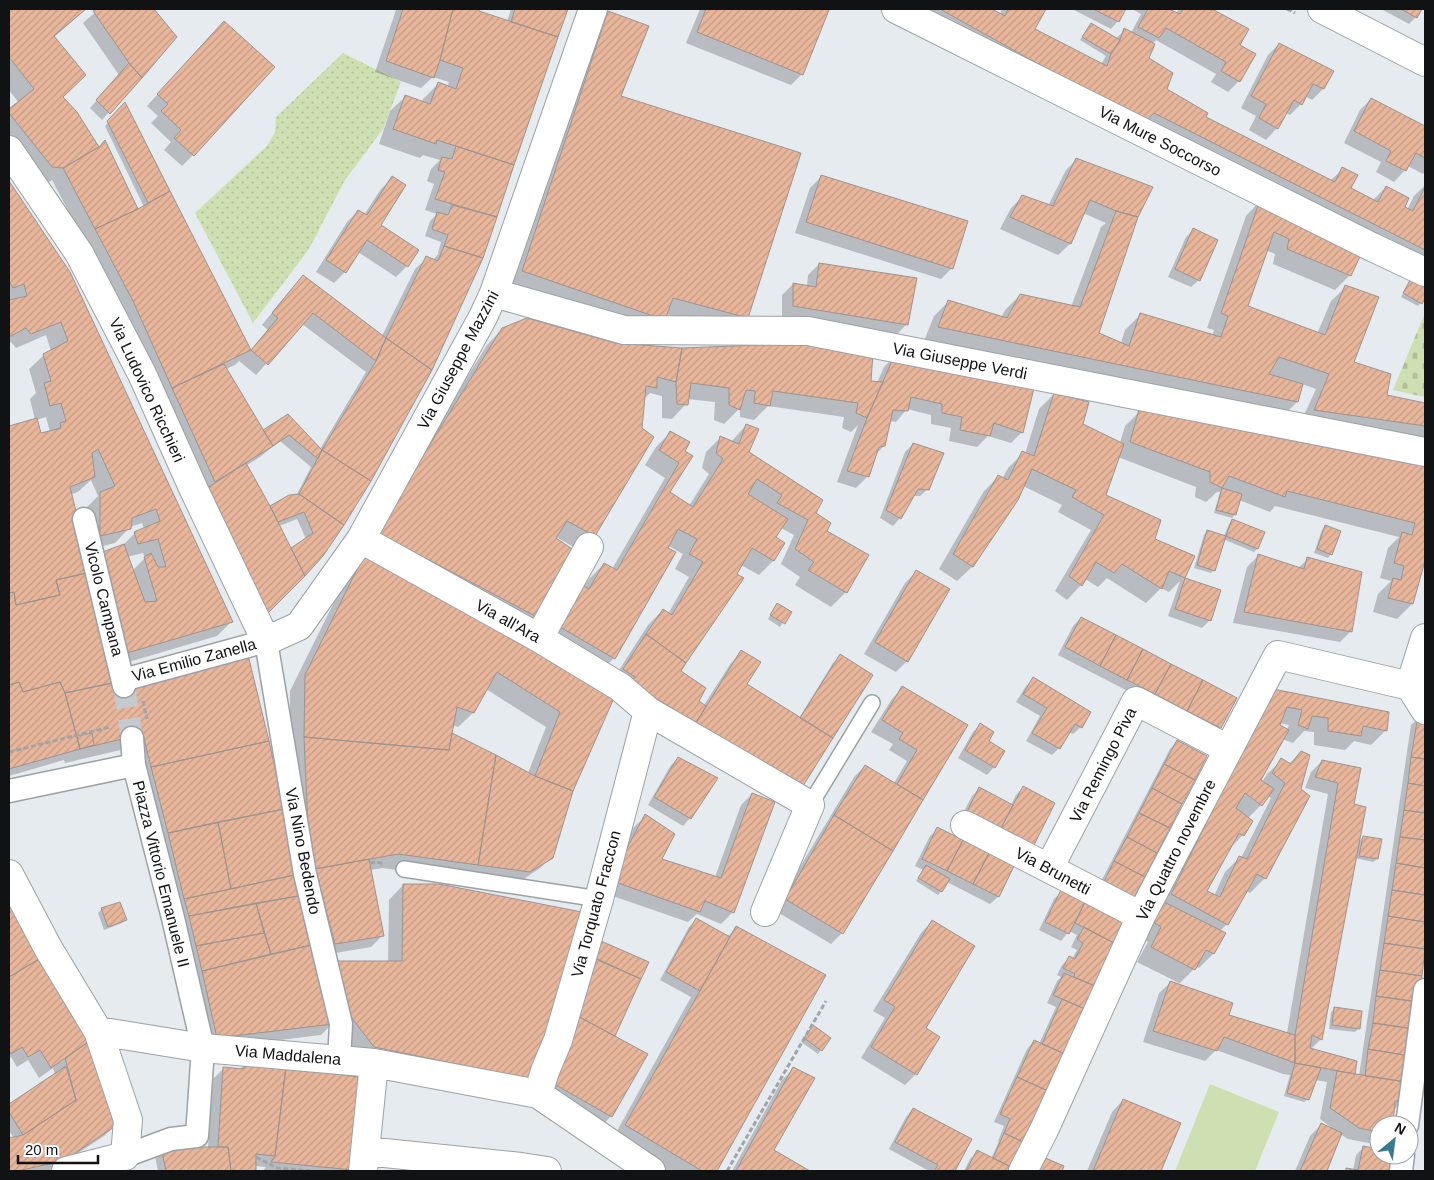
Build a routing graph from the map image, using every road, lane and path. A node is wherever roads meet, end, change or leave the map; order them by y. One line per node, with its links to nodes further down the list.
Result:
1 (593, 9): 7 (street, Via Giuseppe Mazzini)
2 (896, 9): 6 (street, Via Mure Soccorso)
3 (1322, 9): 4 (street)
4 (1425, 62)
5 (9, 150): 14 (street, Via Ludovico Ricchieri)
6 (1425, 272)
7 (494, 293): 8 (street, Via Giuseppe Verdi); 10 (street, Via Giuseppe Mazzini)
8 (1425, 452)
9 (84, 519): 15 (street, Vicolo Campana)
10 (361, 539): 12 (street, Via all'Ara); 14 (street, Via Giuseppe Mazzini)
11 (589, 547): 12 (street)
12 (539, 638): 19 (street, Via all'Ara)
13 (1425, 638): 16 (street)
14 (266, 641): 15 (street, Via Emilio Zanella); 39 (street, Via Nino Bedendo)
15 (123, 683)
16 (1410, 686): 18 (street); 23 (street, Via Quattro novembre)
17 (872, 702): 27 (lane)
18 (1425, 710)
19 (648, 711): 27 (street, Via all'Ara); 32 (street, Via Torquato Fraccon)
20 (147, 718): 22 (path)
21 (112, 726): 24 (path)
22 (135, 729): 25 (street)
23 (1228, 749): 29 (street, Via Remingo Piva); 34 (street, Via Quattro novembre)
24 (9, 752)
25 (134, 766): 26 (street, Piazza Vittorio Emanuele II); 38 (street, Piazza Vittorio Emanuele II)
26 (9, 791)
27 (810, 805): 33 (street)
28 (965, 825): 29 (street, Via Brunetti)
29 (1049, 868): 34 (street, Via Brunetti)
30 (404, 869): 32 (lane)
31 (9, 874): 37 (street)
32 (599, 899): 41 (street, Via Torquato Fraccon)
33 (765, 912)
34 (1141, 916): 51 (street, Via Quattro novembre)
35 (1425, 990): 42 (street)
36 (826, 1001): 50 (path)
37 (98, 1031): 38 (street); 45 (street)
38 (203, 1048): 39 (street, Via Maddalena); 45 (street, Piazza Vittorio Emanuele II)
39 (339, 1060): 40 (street, Via Maddalena)
40 (374, 1063): 41 (street, Via Maddalena); 44 (street)
41 (538, 1094): 49 (street)
42 (1408, 1115)
43 (256, 1157): 47 (path)
44 (364, 1161): 48 (street)
45 (130, 1163): 46 (street)
46 (66, 1171)
47 (310, 1171)
48 (548, 1171)
49 (651, 1171)
50 (727, 1171)
51 (1023, 1171)

